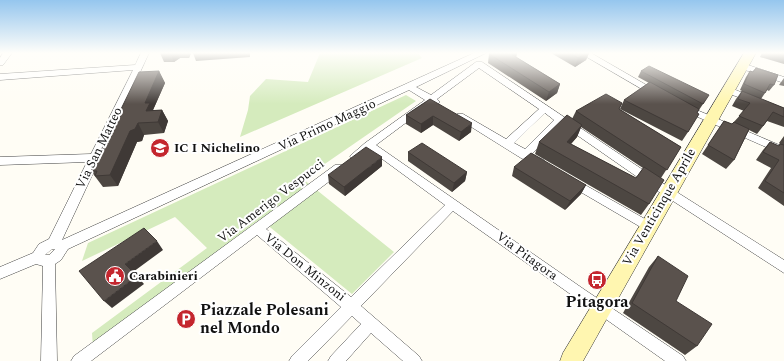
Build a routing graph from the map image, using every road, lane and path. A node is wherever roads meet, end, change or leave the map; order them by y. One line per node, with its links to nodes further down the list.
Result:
1 (99, 70): 9 (street)
2 (137, 70): 24 (street, Via San Matteo)
3 (453, 70): 11 (street, Via Primo Maggio)
4 (467, 70): 14 (street, Via Amerigo Vespucci)
5 (495, 70): 17 (street)
6 (615, 70): 13 (street)
7 (740, 70): 12 (street, Via Venticinque Aprile)
8 (765, 70): 10 (street)
9 (0, 77)
10 (784, 80)
11 (410, 87): 14 (street); 32 (street, Via Primo Maggio)
12 (728, 90): 15 (street); 19 (street, Via Venticinque Aprile)
13 (666, 98)
14 (430, 99): 20 (street); 21 (street, Via Amerigo Vespucci)
15 (761, 104)
16 (680, 106): 19 (street)
17 (544, 109): 18 (street); 20 (street)
18 (560, 120): 23 (street); 28 (street)
19 (710, 120): 22 (street); 28 (street, Via Venticinque Aprile)
20 (507, 144): 23 (street)
21 (369, 145): 29 (street, Via Pitagora); 31 (street, Via Amerigo Vespucci)
22 (784, 151)
23 (525, 155): 26 (street)
24 (93, 158): 25 (street); 32 (street, Via San Matteo)
25 (0, 161)
26 (552, 170)
27 (565, 177): 30 (street)
28 (668, 192): 30 (street, Via Venticinque Aprile); 34 (street)
29 (454, 204): 36 (street); 37 (street, Via Pitagora)
30 (648, 226): 37 (street, Via Venticinque Aprile)
31 (258, 229): 36 (street, Via Don Minzoni); 40 (street, Via Amerigo Vespucci)
32 (57, 245): 33 (street)
33 (44, 258): 35 (street); 39 (street)
34 (784, 268)
35 (0, 272)
36 (351, 306): 38 (street, Via Don Minzoni); 41 (street, Via Don Minzoni)
37 (601, 308): 44 (street, Via Venticinque Aprile); 45 (street, Via Pitagora)
38 (371, 324): 42 (street); 43 (street, Via Don Minzoni)
39 (49, 361)
40 (79, 361)
41 (297, 361)
42 (336, 361)
43 (414, 361)
44 (571, 361)
45 (678, 361)

